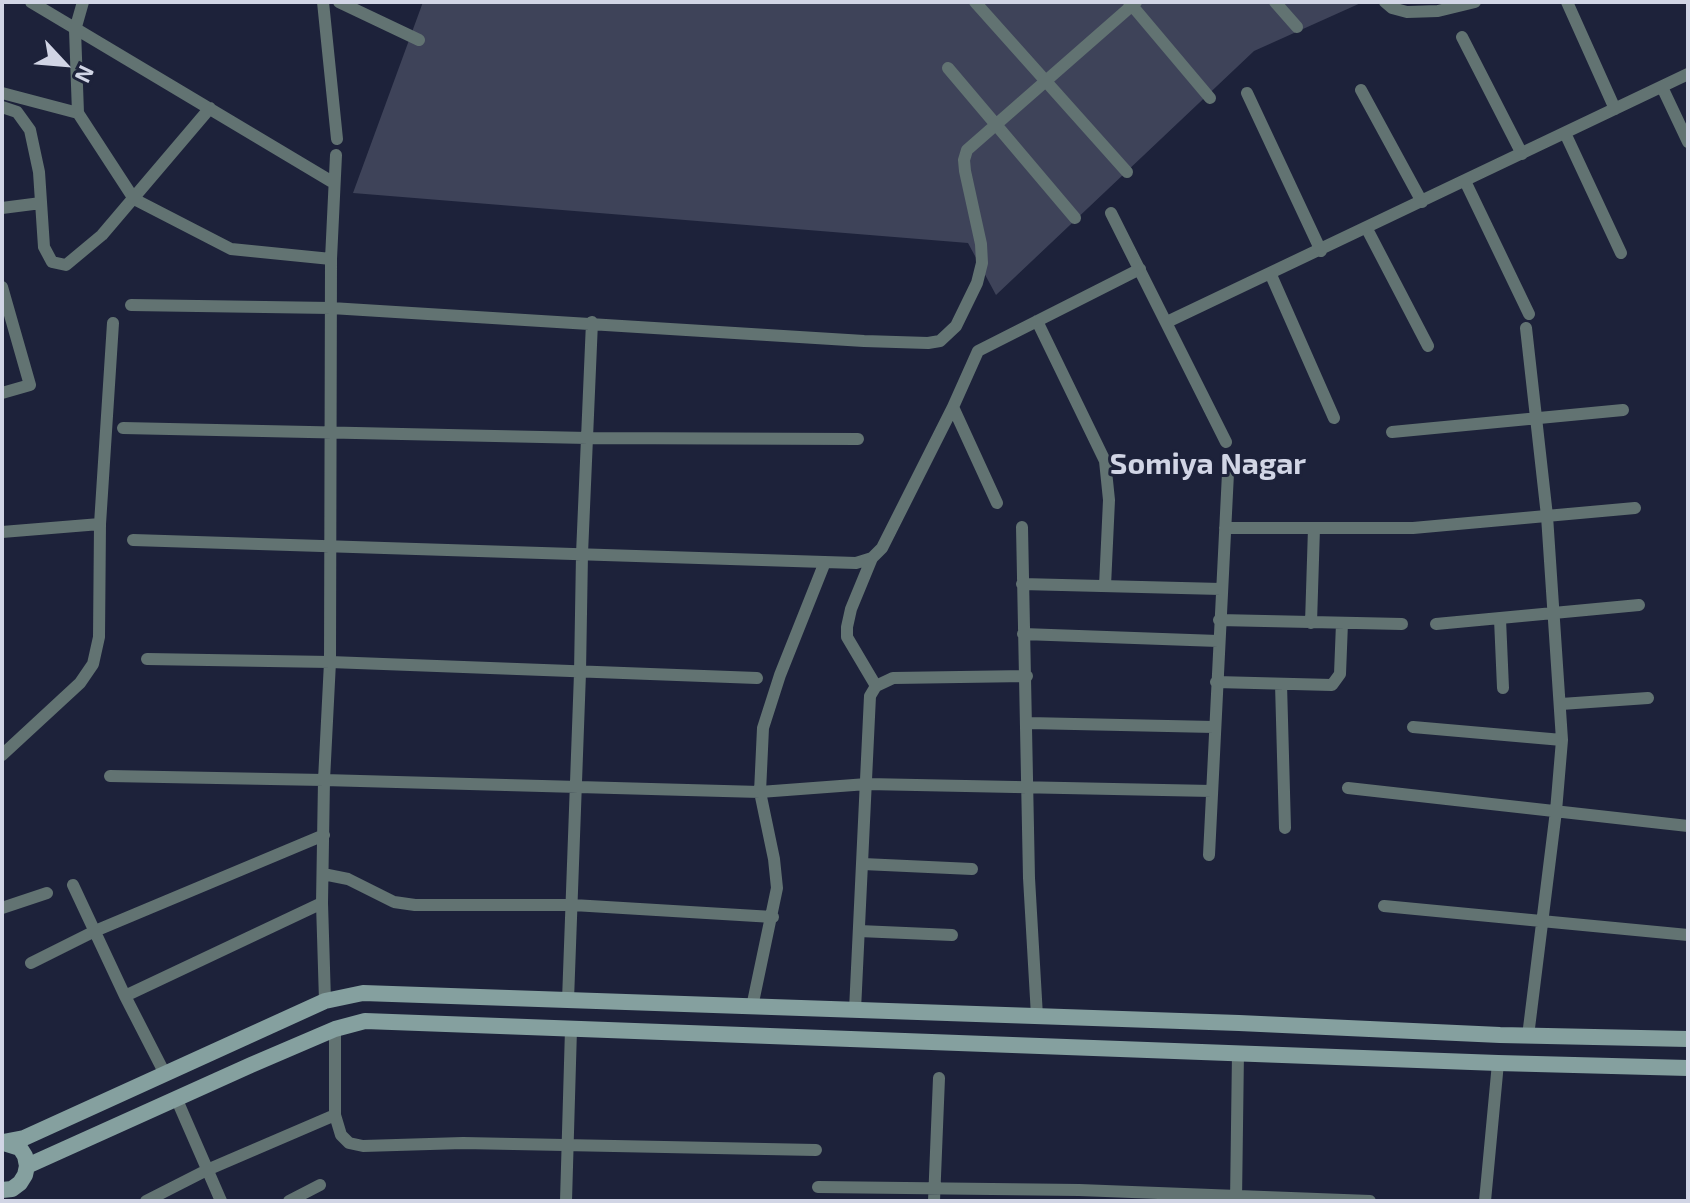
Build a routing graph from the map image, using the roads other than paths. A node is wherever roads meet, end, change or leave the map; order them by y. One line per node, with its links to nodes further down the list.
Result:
1 (31, 2): 12 (street)
2 (83, 2): 12 (street)
3 (323, 2): 30 (street)
4 (339, 2): 14 (street)
5 (975, 2): 17 (street)
6 (1275, 2): 11 (street)
7 (1385, 2): 8 (street)
8 (1475, 2)
9 (1567, 2): 26 (street)
10 (1132, 3): 17 (street); 23 (street)
11 (1297, 27)
12 (75, 30): 25 (street); 27 (street)
13 (1462, 37): 32 (street)
14 (419, 40)
15 (948, 68): 28 (street)
16 (1688, 74): 18 (street)
17 (1045, 80): 28 (street); 34 (street)
18 (1662, 87): 26 (street); 31 (street)
19 (1361, 90): 38 (street)
20 (2, 93): 22 (street)
21 (1247, 93): 44 (street)
22 (21, 98): 24 (street); 27 (street)
23 (1210, 98)
24 (2, 106): 39 (street)
25 (210, 108): 36 (street); 37 (street)
26 (1615, 109): 29 (street)
27 (78, 113): 37 (street)
28 (997, 123): 42 (street); 53 (street)
29 (1565, 133): 32 (street); 45 (street)
30 (337, 139)
31 (1688, 142)
32 (1522, 154): 35 (street)
33 (336, 155): 36 (street)
34 (1127, 172)
35 (1465, 181): 38 (street); 61 (street)
36 (334, 183): 46 (street)
37 (134, 199): 39 (street); 46 (street)
38 (1422, 202): 43 (street)
39 (41, 203): 40 (street)
40 (2, 208)
41 (1111, 213): 47 (street)
42 (1075, 218)
43 (1367, 229): 44 (street); 56 (street)
44 (1321, 251): 48 (street)
45 (1621, 253)
46 (331, 259): 51 (street)
47 (1140, 269): 52 (street); 54 (street)
48 (1271, 275): 54 (street); 60 (street)
49 (2, 287): 57 (street)
50 (131, 305): 51 (street)
51 (331, 308): 53 (street); 64 (street)
52 (1037, 321): 58 (street); 83 (street)
53 (592, 322): 65 (street)
54 (1167, 322): 67 (street)
55 (113, 323): 72 (street)
56 (1428, 346)
57 (2, 393)
58 (953, 407): 69 (street); 80 (street)
59 (1623, 410): 61 (street)
60 (1334, 418)
61 (1538, 419): 63 (street); 71 (street)
62 (123, 428): 64 (street)
63 (1392, 432)
64 (330, 433): 65 (street); 78 (street)
65 (588, 438): 66 (street); 79 (street)
66 (858, 439)
67 (1226, 442)
68 (1228, 473): 74 (street)
69 (997, 503)
70 (1635, 508): 71 (street)
71 (1547, 516): 75 (street); 86 (street)
72 (100, 524): 76 (street); 110 (street)
73 (1022, 527): 82 (street)
74 (1225, 528): 75 (street); 84 (street)
75 (1314, 528): 89 (street)
76 (2, 532)
77 (133, 540): 78 (street)
78 (330, 546): 79 (street); 96 (street)
79 (582, 554): 81 (street); 97 (street)
80 (872, 558): 81 (street); 102 (street)
81 (825, 562): 118 (street)
82 (1022, 584): 83 (street); 93 (street)
83 (1105, 586): 84 (street)
84 (1221, 589): 88 (street)
85 (1639, 605): 86 (street)
86 (1555, 614): 87 (street); 105 (street)
87 (1500, 619): 92 (street); 103 (street)
88 (1219, 620): 89 (street); 94 (street)
89 (1311, 623): 90 (street)
90 (1342, 623): 91 (street); 101 (street)
91 (1402, 624)
92 (1436, 624)
93 (1023, 634): 94 (street); 98 (street)
94 (1218, 641): 100 (street)
95 (147, 659): 96 (street)
96 (330, 662): 97 (street); 112 (street)
97 (580, 673): 99 (street); 114 (street)
98 (1027, 676): 102 (street); 106 (street)
99 (757, 678)
100 (1216, 682): 101 (street); 107 (street)
101 (1281, 684): 121 (street)
102 (876, 686): 113 (street)
103 (1503, 688)
104 (1648, 698): 105 (street)
105 (1561, 704): 109 (street)
106 (1028, 723): 107 (street); 115 (street)
107 (1214, 727): 117 (street)
108 (1413, 727): 109 (street)
109 (1562, 740): 119 (street)
110 (2, 755)
111 (110, 776): 112 (street)
112 (324, 780): 114 (street); 122 (street)
113 (867, 784): 115 (street); 118 (street); 124 (street)
114 (577, 786): 118 (street); 130 (street)
115 (1027, 787): 117 (street); 145 (street)
116 (1348, 788): 119 (street)
117 (1212, 791): 123 (street)
118 (760, 792): 133 (street)
119 (1556, 811): 120 (street); 134 (street)
120 (1688, 826)
121 (1285, 828)
122 (324, 835): 126 (street); 135 (street)
123 (1209, 855)
124 (863, 864): 125 (street); 136 (street)
125 (972, 869)
126 (323, 874): 129 (street); 130 (street)
127 (73, 885): 135 (street)
128 (47, 893): 132 (street)
129 (322, 903): 140 (street); 142 (street)
130 (573, 905): 133 (street); 141 (street)
131 (1384, 906): 134 (street)
132 (2, 908)
133 (773, 917): 143 (street)
134 (1542, 919): 138 (street); 148 (street)
135 (95, 931): 139 (street); 140 (street)
136 (859, 931): 137 (street); 144 (street)
137 (952, 935)
138 (1688, 935)
139 (31, 963)
140 (125, 996): 153 (street)
141 (568, 1000): 142 (main road); 143 (main road)
142 (325, 1001): 153 (main road)
143 (752, 1007): 144 (main road)
144 (855, 1010): 145 (main road)
145 (1037, 1016): 148 (main road)
146 (335, 1029): 147 (main road); 155 (main road); 156 (street)
147 (571, 1029): 150 (main road); 158 (street)
148 (1528, 1036): 149 (main road)
149 (1688, 1039)
150 (1238, 1052): 151 (main road); 166 (street)
151 (1498, 1063): 152 (main road); 172 (street)
152 (1688, 1068)
153 (165, 1074): 157 (main road)
154 (939, 1078): 165 (street)
155 (177, 1100): 160 (main road); 161 (street)
156 (335, 1115): 158 (street); 161 (street)
157 (2, 1142): 160 (main road)
158 (567, 1147): 159 (street); 170 (street)
159 (816, 1150)
160 (27, 1166): 164 (main road)
161 (207, 1170): 167 (street); 168 (street)
162 (320, 1185): 169 (street)
163 (818, 1187): 165 (street)
164 (10, 1193)
165 (934, 1196): 166 (street)
166 (1236, 1199): 171 (street)
167 (146, 1201)
168 (221, 1201)
169 (289, 1201)
170 (566, 1201)
171 (1370, 1201)
172 (1485, 1201)

